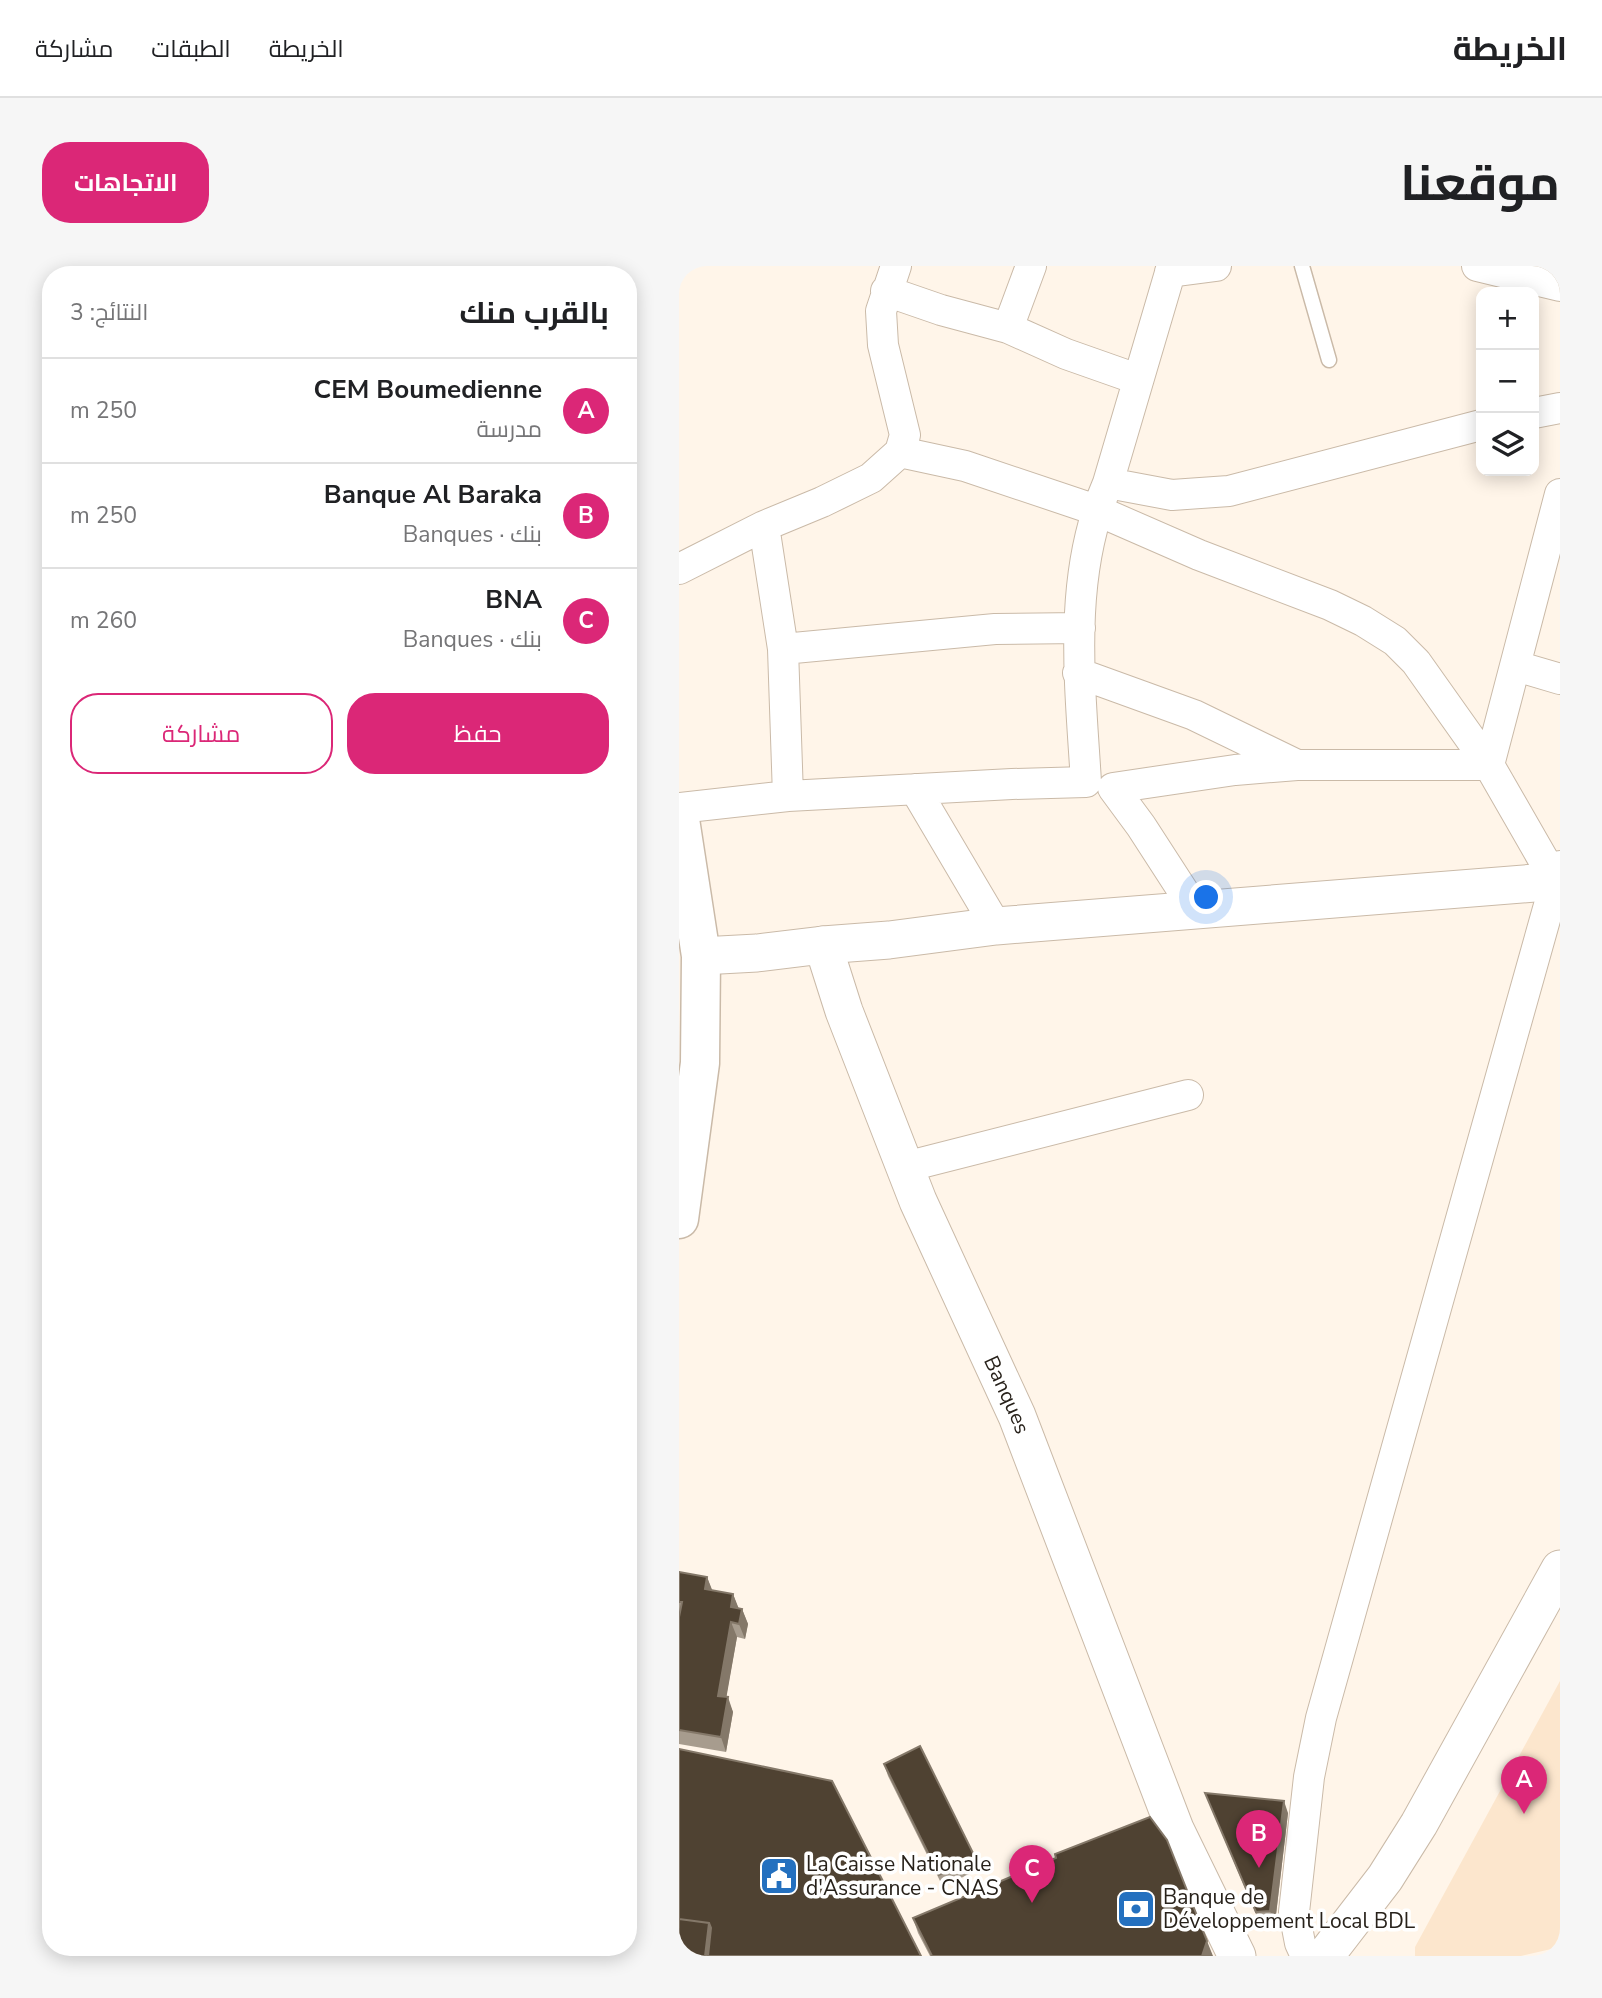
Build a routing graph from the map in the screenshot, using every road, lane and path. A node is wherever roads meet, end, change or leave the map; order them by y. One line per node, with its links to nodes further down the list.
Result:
1 (1031, 266): 8 (street)
2 (1216, 266): 5 (street)
3 (1302, 266): 9 (lane)
4 (1478, 266): 7 (street)
5 (1171, 269): 10 (street)
6 (891, 279): 8 (street); 14 (street)
7 (1560, 286)
8 (1008, 328): 10 (street)
9 (1329, 360)
10 (1137, 379): 16 (street)
11 (1560, 408): 12 (street)
12 (1539, 412)
13 (1476, 426): 16 (street)
14 (900, 452): 16 (street); 17 (street)
15 (1560, 494): 21 (street)
16 (1102, 496): 19 (street); 25 (street)
17 (764, 526): 18 (street); 20 (street)
18 (679, 569)
19 (1080, 628): 20 (street); 22 (street)
20 (783, 649): 28 (street)
21 (1516, 666): 23 (street); 25 (street)
22 (1078, 673): 24 (street); 26 (street)
23 (1560, 679)
24 (1297, 765): 25 (street); 26 (street)
25 (1489, 765): 30 (street)
26 (1099, 785): 27 (street); 31 (street)
27 (915, 789): 28 (street); 32 (street)
28 (788, 796): 29 (street)
29 (679, 810): 34 (main road)
30 (1558, 875): 31 (street); 41 (street)
31 (1196, 911): 32 (street)
32 (996, 926): 33 (street)
33 (823, 945): 34 (street); 37 (street, Banques)
34 (701, 956): 36 (main road)
35 (1188, 1095): 37 (street)
36 (684, 1150): 38 (main road)
37 (905, 1167): 40 (street, Banques)
38 (679, 1219)
39 (1560, 1569): 42 (street)
40 (1237, 1956)
41 (1307, 1956)
42 (1325, 1956)

